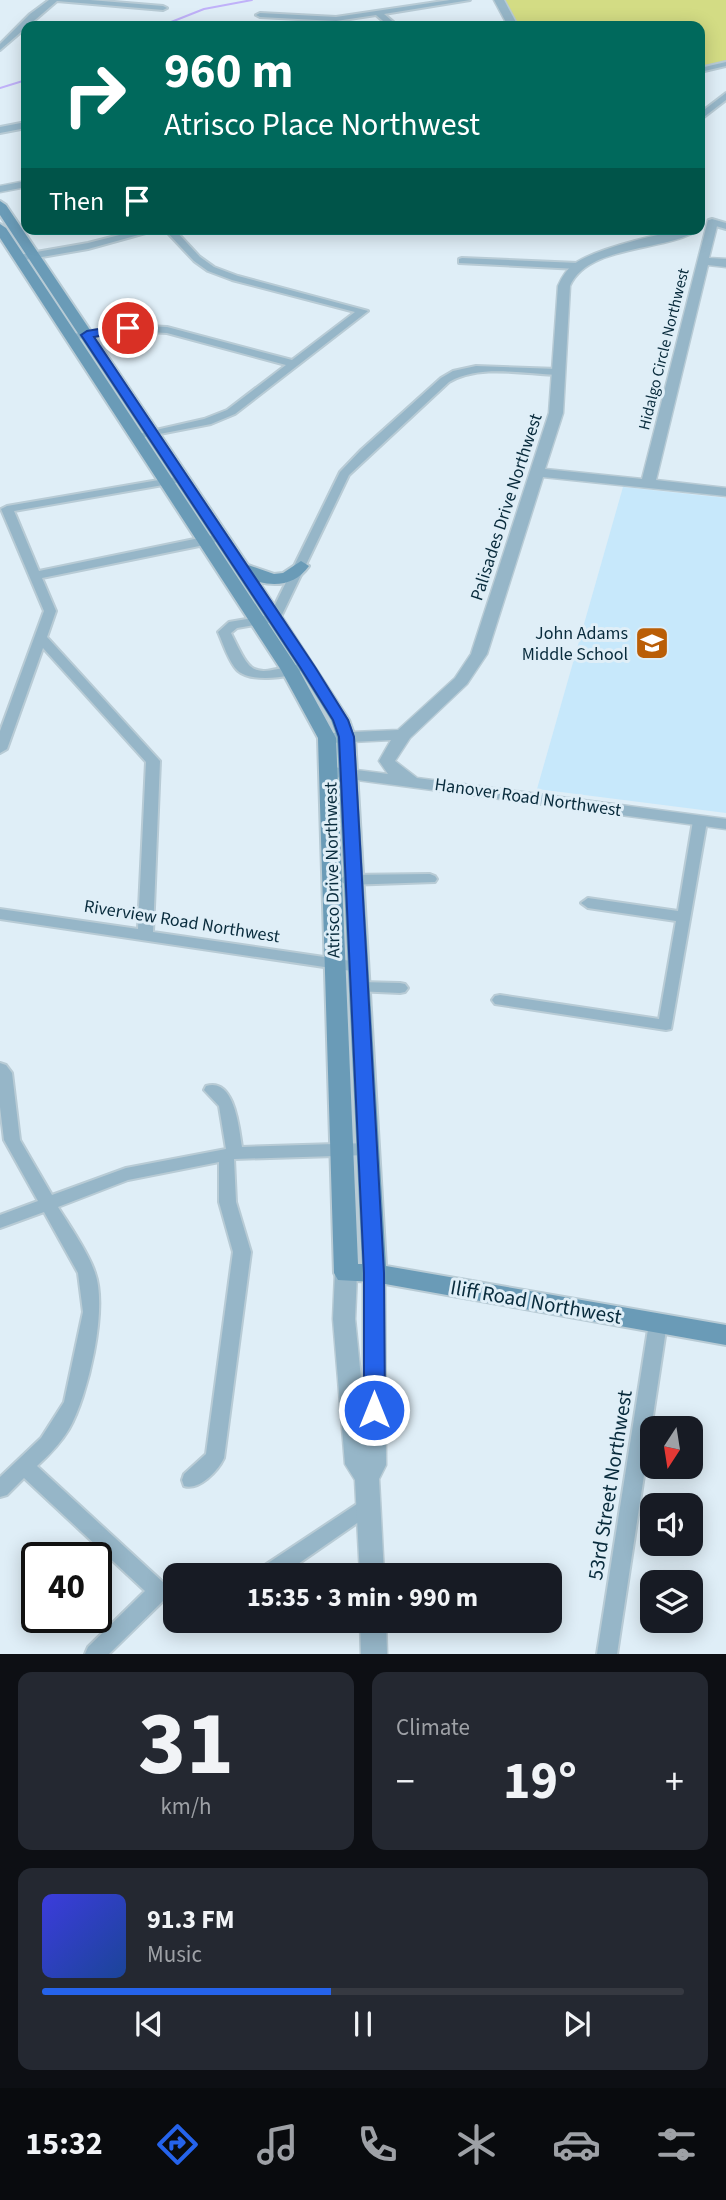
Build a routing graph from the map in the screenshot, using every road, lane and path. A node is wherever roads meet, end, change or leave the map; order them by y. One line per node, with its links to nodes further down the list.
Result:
1 (54, 0): 7 (street)
2 (60, 0): 5 (street)
3 (466, 0): 6 (street)
4 (499, 0): 10 (street)
5 (163, 8)
6 (378, 13): 8 (street); 9 (street)
7 (28, 21)
8 (268, 21)
9 (388, 21)
10 (510, 21)
11 (21, 28): 12 (street)
12 (0, 48)
13 (724, 66): 14 (street)
14 (705, 69)
15 (726, 96): 16 (street)
16 (705, 113)
17 (21, 126): 18 (street)
18 (0, 130)
19 (21, 185): 20 (street)
20 (0, 190)
21 (0, 205): 31 (main road, Atrisco Drive Northwest)
22 (726, 211): 23 (street)
23 (706, 225): 24 (street); 30 (street, Hidalgo Circle Northwest)
24 (726, 226)
25 (0, 229): 31 (main road, Atrisco Drive Northwest)
26 (132, 235): 31 (street)
27 (175, 235): 36 (street)
28 (674, 235): 29 (street)
29 (661, 239): 30 (street); 34 (street)
30 (704, 254): 33 (street); 41 (street, Hidalgo Circle Northwest)
31 (27, 257): 35 (main road, Atrisco Drive Northwest)
32 (462, 261): 34 (street)
33 (726, 263)
34 (578, 266): 37 (street, Palisades Drive Northwest)
35 (79, 336): 36 (street); 38 (main road, Atrisco Drive Northwest)
36 (295, 364): 38 (street)
37 (558, 372): 39 (street, Palisades Drive Northwest); 45 (street)
38 (146, 435): 40 (main road, Atrisco Drive Northwest)
39 (537, 472): 41 (street); 53 (street, Palisades Drive Northwest)
40 (174, 480): 43 (main road, Atrisco Drive Northwest); 44 (main road, Atrisco Drive Northwest); 47 (street)
41 (648, 484): 42 (street)
42 (726, 492)
43 (222, 538): 44 (street); 46 (main road, Atrisco Drive Northwest)
44 (204, 541): 47 (street); 49 (main road, Atrisco Drive Northwest)
45 (301, 566): 46 (main road); 48 (street)
46 (243, 568): 48 (main road, Atrisco Drive Northwest)
47 (34, 576): 50 (street)
48 (275, 618): 49 (street); 51 (main road, Atrisco Drive Northwest)
49 (256, 619): 52 (main road, Atrisco Drive Northwest); 52 (street)
50 (40, 637): 55 (street); 65 (street)
51 (307, 667): 52 (street); 54 (main road, Atrisco Drive Northwest)
52 (290, 670): 54 (main road, Atrisco Drive Northwest)
53 (403, 735): 54 (street); 57 (street)
54 (337, 738): 56 (main road, Atrisco Drive Northwest)
55 (0, 749)
56 (340, 772): 57 (street, Hanover Road Northwest); 61 (main road, Atrisco Drive Northwest)
57 (412, 781): 58 (street, Hanover Road Northwest)
58 (700, 821): 59 (street, Hanover Road Northwest); 64 (street)
59 (726, 824)
60 (430, 879): 61 (street)
61 (344, 881): 66 (main road, Atrisco Drive Northwest); 67 (main road, Atrisco Drive Northwest)
62 (588, 903): 64 (street)
63 (0, 914): 65 (street, Riverview Road Northwest)
64 (683, 918): 69 (street)
65 (145, 935): 66 (street, Riverview Road Northwest)
66 (335, 964): 67 (street, Riverview Road Northwest); 72 (main road, Atrisco Drive Northwest)
67 (359, 977): 68 (street, Riverview Road Northwest); 73 (main road, Atrisco Drive Northwest)
68 (400, 988)
69 (500, 1000)
70 (0, 1069): 75 (street)
71 (212, 1090): 74 (street)
72 (341, 1149): 73 (street); 74 (street); 77 (main road, Atrisco Drive Northwest)
73 (368, 1149): 78 (main road, Atrisco Drive Northwest)
74 (230, 1154): 75 (street); 83 (street)
75 (50, 1203): 76 (street); 81 (street)
76 (0, 1222)
77 (346, 1273): 78 (main road, Iliff Road Northwest); 82 (street, Atrisco Drive Northwest)
78 (374, 1273): 79 (main road, Iliff Road Northwest); 82 (street, Atrisco Drive Northwest)
79 (658, 1323): 80 (main road, Iliff Road Northwest); 93 (street, 53rd Street Northwest)
80 (726, 1335)
81 (25, 1467): 84 (street); 88 (street)
82 (367, 1478): 85 (street, Atrisco Drive Northwest)
83 (191, 1480)
84 (0, 1489)
85 (369, 1504): 86 (street); 87 (street, Atrisco Drive Northwest)
86 (283, 1563)
87 (371, 1563)
88 (163, 1589)
89 (163, 1596): 91 (street)
90 (373, 1633): 92 (street)
91 (95, 1654)
92 (374, 1654)
93 (607, 1654)

